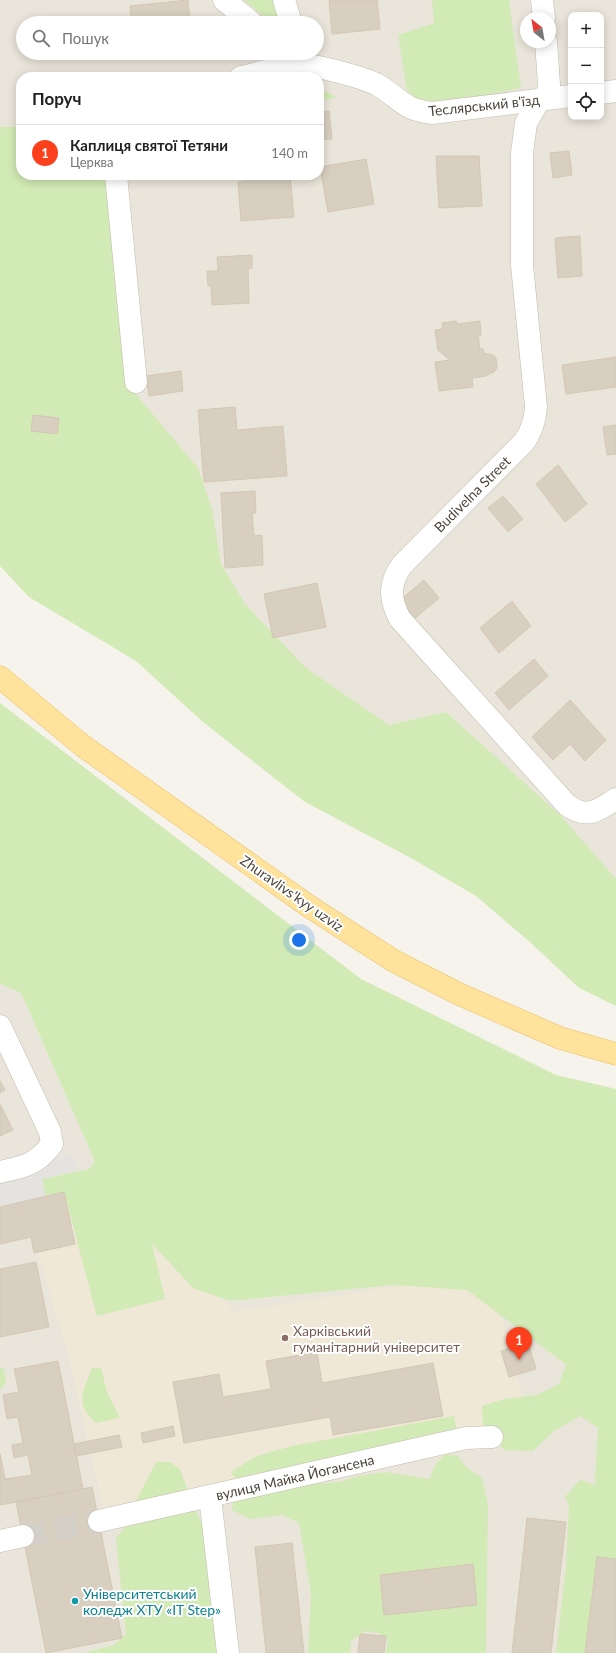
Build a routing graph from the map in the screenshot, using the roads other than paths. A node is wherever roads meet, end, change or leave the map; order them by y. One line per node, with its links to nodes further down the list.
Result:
1 (224, 0): 5 (street)
2 (284, 0): 6 (street)
3 (542, 0): 4 (street)
4 (543, 12)
5 (243, 16)
6 (289, 16)
7 (546, 48): 14 (street)
8 (289, 60): 10 (street, Теслярський в'їзд)
9 (306, 60): 14 (street, Теслярський в'їзд)
10 (255, 72)
11 (616, 91): 12 (street)
12 (604, 93)
13 (568, 96): 14 (street, Теслярський в'їзд)
14 (545, 98): 18 (street, Budivelna Street)
15 (116, 180): 16 (street)
16 (136, 382)
17 (0, 677): 20 (main road, Zhuravlivs'kyy uzviz)
18 (616, 799)
19 (0, 1026): 21 (street)
20 (616, 1054)
21 (0, 1172)
22 (492, 1436): 23 (street, вулиця Майка Йогансена)
23 (210, 1496): 24 (street, вулиця Майка Йогансена); 27 (street)
24 (99, 1521)
25 (23, 1536): 26 (street)
26 (0, 1541)
27 (228, 1653)

